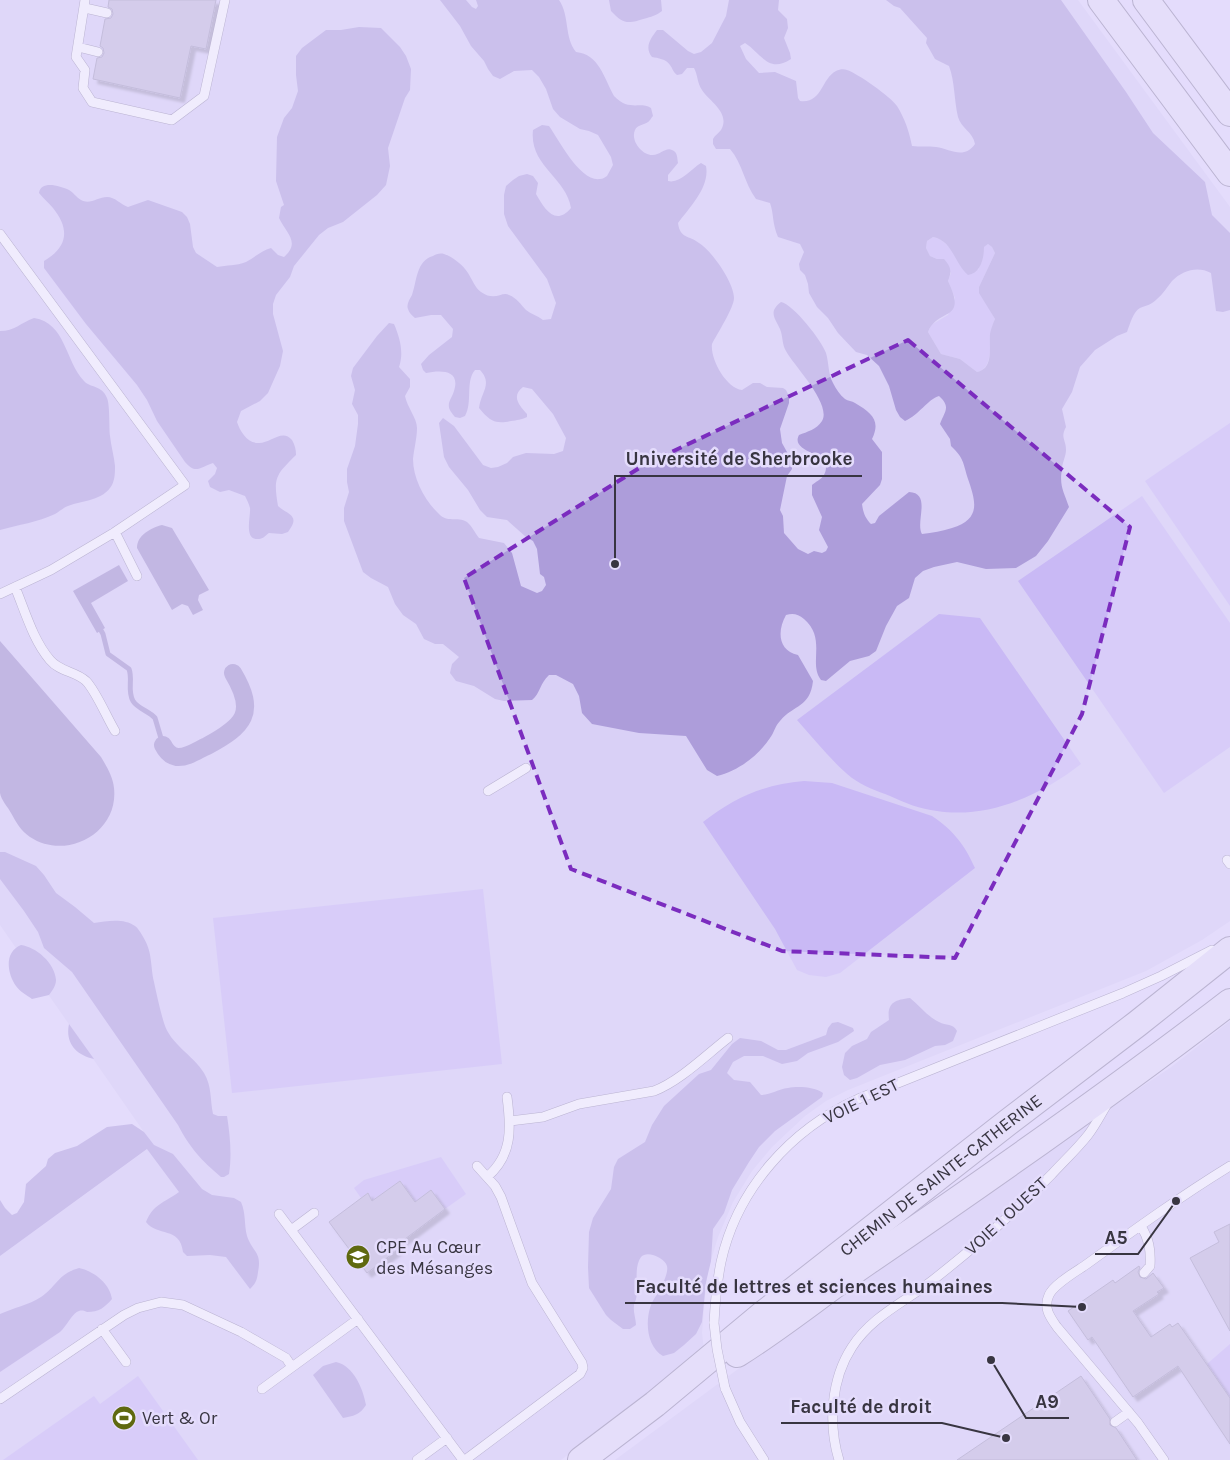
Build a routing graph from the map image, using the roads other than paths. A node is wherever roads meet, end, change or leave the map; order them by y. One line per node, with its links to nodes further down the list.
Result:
1 (226, 0): 6 (lane)
2 (1101, 0): 9 (main road)
3 (1146, 0): 8 (main road)
4 (85, 4): 5 (lane); 6 (lane)
5 (106, 13)
6 (78, 47): 7 (lane)
7 (98, 52)
8 (1230, 113)
9 (1230, 173)
10 (0, 234): 11 (lane)
11 (115, 532): 12 (lane); 13 (lane)
12 (137, 576)
13 (15, 587): 14 (lane); 15 (lane)
14 (0, 594)
15 (115, 731)
16 (526, 768): 17 (lane)
17 (488, 791)
18 (1230, 941): 46 (lane, VOIE 1 EST, bridge)
19 (1230, 950): 39 (main road, CHEMIN DE SAINTE-CATHERINE)
20 (1230, 1002): 22 (main road, CHEMIN DE SAINTE-CATHERINE)
21 (728, 1038): 24 (lane)
22 (1117, 1088): 39 (main road, CHEMIN DE SAINTE-CATHERINE); 47 (lane, VOIE 1 OUEST)
23 (507, 1097): 24 (lane)
24 (510, 1120): 27 (lane)
25 (477, 1166): 27 (lane)
26 (1230, 1166): 30 (lane)
27 (487, 1177): 44 (lane)
28 (314, 1213): 31 (lane)
29 (279, 1214): 31 (lane)
30 (1141, 1226): 32 (lane); 40 (lane)
31 (291, 1230): 33 (lane)
32 (1144, 1273)
33 (358, 1319): 36 (lane); 42 (lane)
34 (102, 1329): 35 (lane); 36 (lane); 38 (lane)
35 (126, 1362)
36 (292, 1367): 37 (lane)
37 (262, 1389)
38 (0, 1400)
39 (655, 1404): 45 (main road, CHEMIN DE SAINTE-CATHERINE)
40 (1129, 1412): 41 (lane); 48 (lane)
41 (1115, 1422)
42 (447, 1438): 43 (lane); 44 (lane)
43 (417, 1460)
44 (464, 1460)
45 (582, 1460)
46 (764, 1460)
47 (839, 1460)
48 (1164, 1460)

